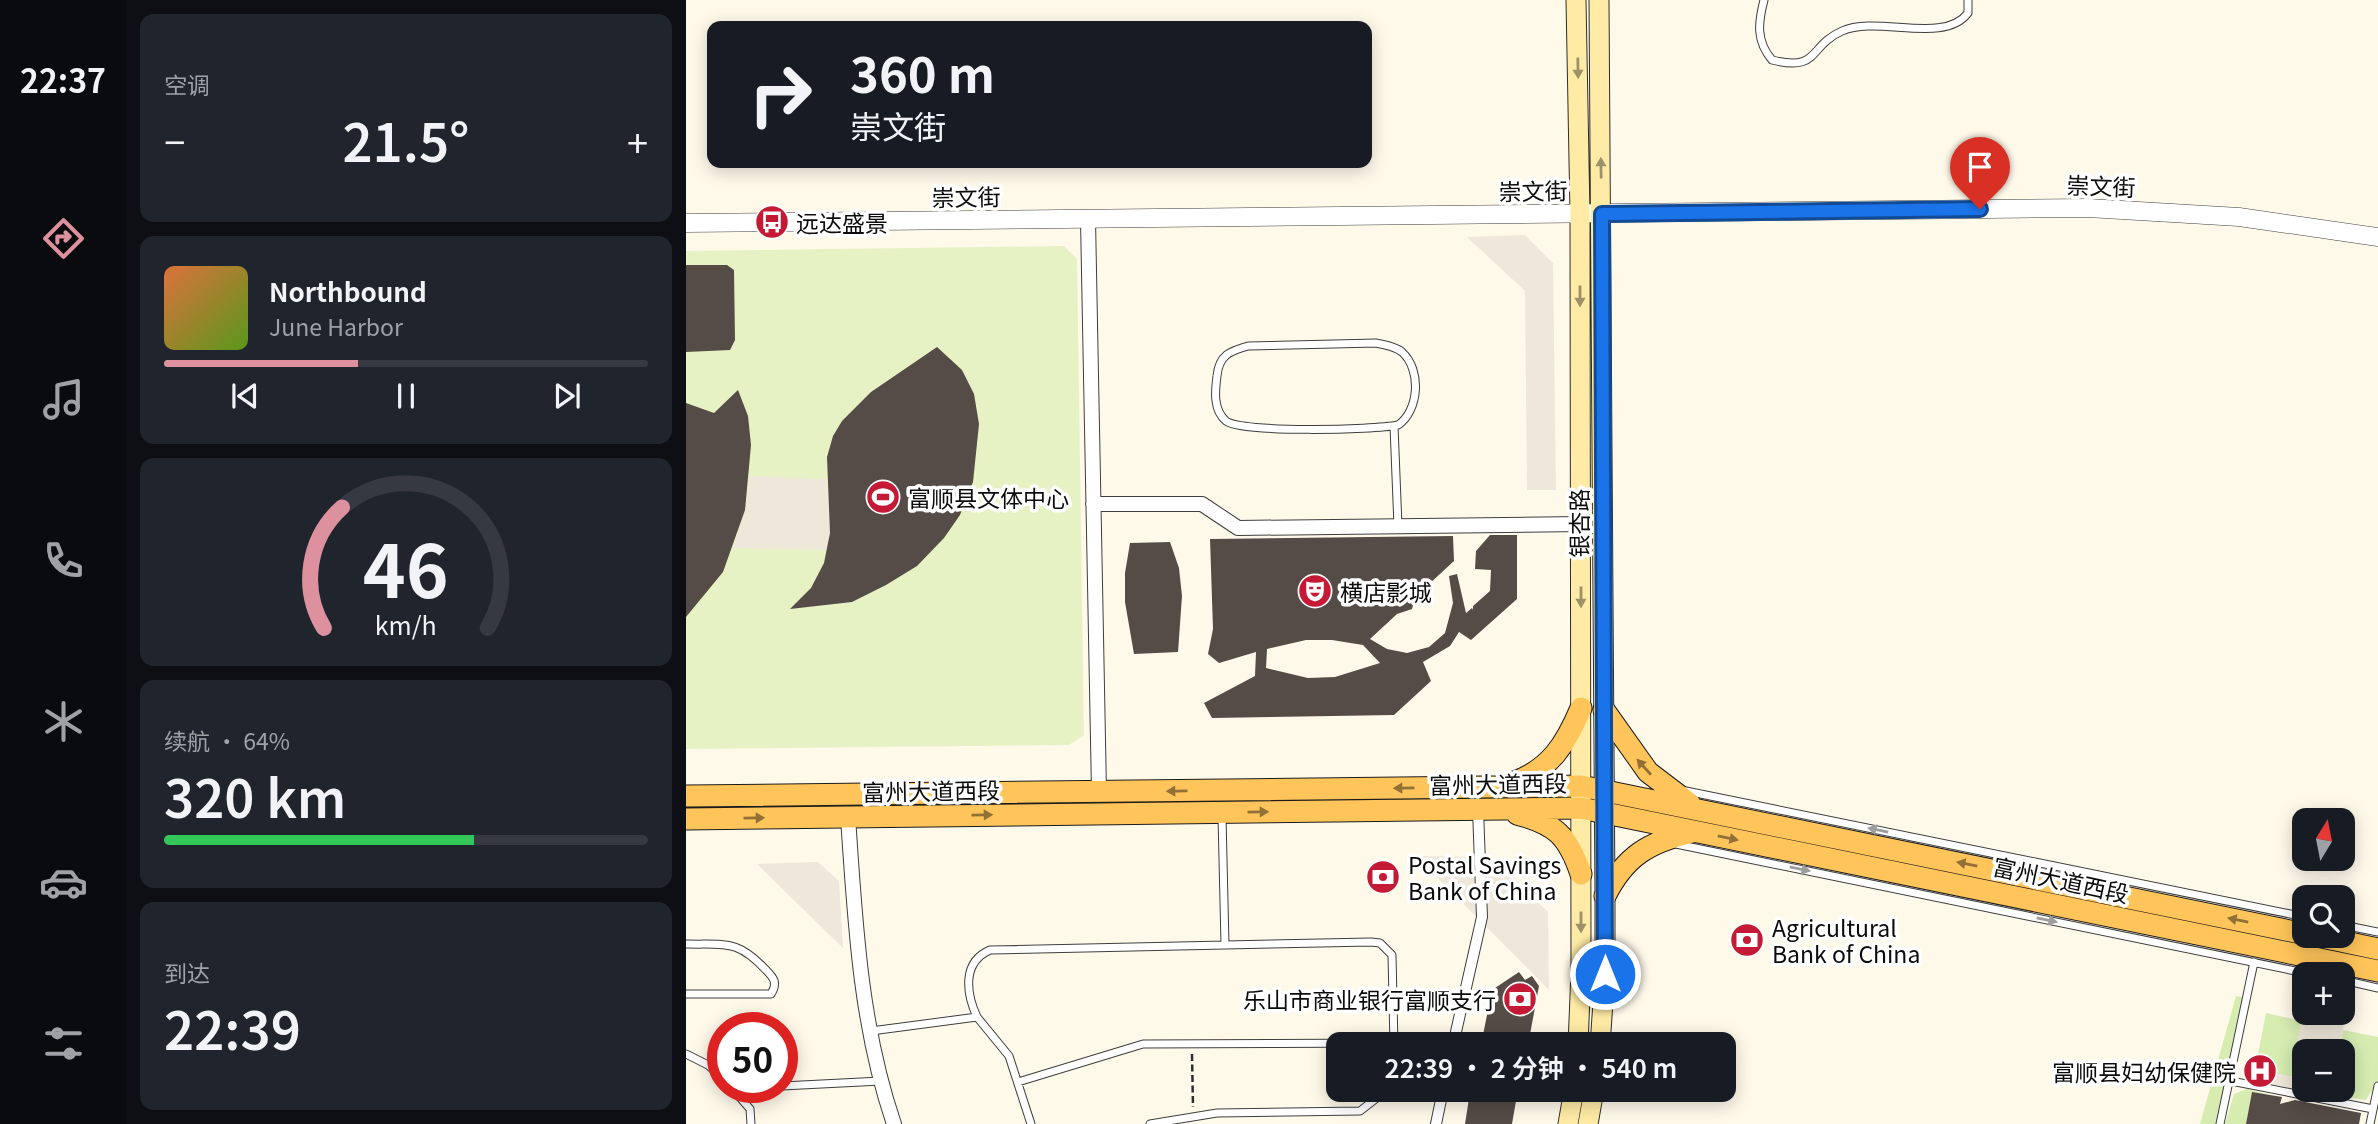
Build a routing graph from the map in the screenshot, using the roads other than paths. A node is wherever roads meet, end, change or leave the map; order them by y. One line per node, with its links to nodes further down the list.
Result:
1 (1576, 0): 5 (main road, 银杏路, one-way to 5)
2 (1599, 0): 6 (main road, 银杏路, one-way to 2)
3 (1764, 0): 4 (lane)
4 (1968, 0)
5 (1580, 214): 6 (street, 崇文街); 7 (street, 崇文街); 12 (main road, 银杏路, one-way to 12)
6 (1602, 214): 9 (street, 崇文街); 15 (main road, 银杏路)
7 (1088, 219): 8 (street, 崇文街); 11 (street)
8 (686, 223)
9 (2378, 237)
10 (1394, 426): 10 (lane); 13 (lane)
11 (1093, 504): 13 (street); 20 (street)
12 (1581, 524): 13 (street); 14 (main road, 银杏路, one-way to 14)
13 (1398, 526)
14 (1581, 708): 16 (main road, 银杏路); 18 (main road)
15 (1604, 710): 17 (main road, one-way to 15); 19 (main road, 银杏路)
16 (1581, 786): 18 (main road, 富州大道西段); 19 (main road, 富州大道西段); 22 (main road, 银杏路)
17 (1665, 786): 24 (main road); 34 (lane, one-way to 17)
18 (1499, 787): 20 (main road, 富州大道西段, one-way to 20)
19 (1604, 790): 24 (main road, 富州大道西段); 27 (main road, 银杏路)
20 (1099, 792): 21 (main road, 富州大道西段)
21 (686, 796)
22 (1581, 808): 23 (main road, 富州大道西段); 27 (main road, 富州大道西段); 32 (main road, 银杏路)
23 (1502, 809): 25 (main road, 富州大道西段); 32 (main road)
24 (1697, 809): 36 (main road, 富州大道西段, one-way to 24)
25 (1478, 810): 26 (main road, 富州大道西段, one-way to 25); 51 (street)
26 (1222, 813): 28 (main road, 富州大道西段, one-way to 26); 40 (lane)
27 (1604, 813): 30 (main road, 富州大道西段); 33 (main road, 银杏路)
28 (848, 817): 29 (main road, 富州大道西段, one-way to 28); 49 (street)
29 (686, 818)
30 (1695, 831): 31 (main road); 44 (main road, 富州大道西段, one-way to 44)
31 (1661, 841): 33 (main road); 42 (lane, one-way to 42)
32 (1581, 874): 52 (main road, 银杏路, one-way to 52)
33 (1605, 896): 53 (main road, 银杏路)
34 (2292, 914)
35 (2355, 927): 37 (lane)
36 (2292, 931)
37 (2378, 932)
38 (686, 944): 47 (lane)
39 (2355, 944): 41 (main road)
40 (1225, 945): 48 (lane); 50 (lane)
41 (2378, 949)
42 (2254, 962): 43 (lane); 58 (lane)
43 (2292, 970)
44 (2378, 971)
45 (2355, 983): 46 (lane)
46 (2378, 988)
47 (686, 994)
48 (977, 1017): 49 (lane); 59 (lane)
49 (870, 1031): 57 (street)
50 (1394, 1032)
51 (1457, 1032)
52 (1578, 1032)
53 (1600, 1032)
54 (1326, 1044): 59 (lane)
55 (686, 1054): 56 (lane)
56 (707, 1064)
57 (881, 1081): 60 (lane); 69 (street)
58 (2231, 1081): 67 (lane); 75 (lane)
59 (1018, 1082): 70 (lane)
60 (798, 1085)
61 (2378, 1086): 67 (lane)
62 (1372, 1102): 71 (lane)
63 (1441, 1102): 72 (street)
64 (1572, 1102): 73 (main road)
65 (1592, 1102): 74 (main road)
66 (745, 1103): 68 (lane)
67 (2372, 1109): 76 (lane)
68 (751, 1124)
69 (894, 1124)
70 (1031, 1124)
71 (1150, 1124)
72 (1436, 1124)
73 (1568, 1124)
74 (1588, 1124)
75 (2220, 1124)
76 (2370, 1124)

